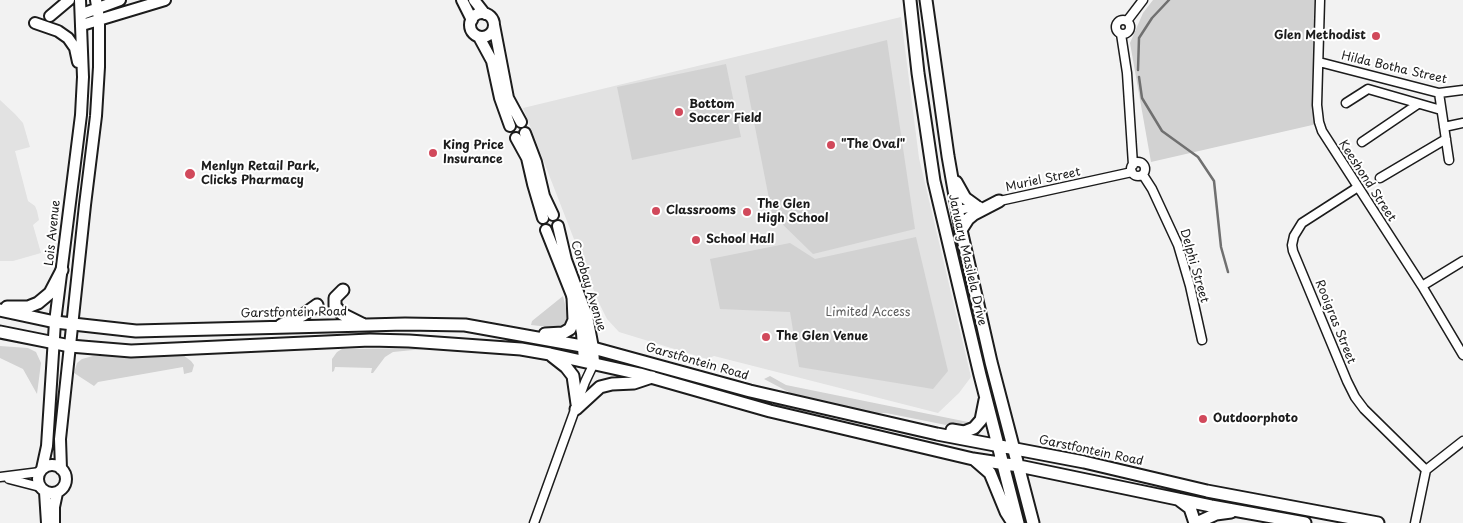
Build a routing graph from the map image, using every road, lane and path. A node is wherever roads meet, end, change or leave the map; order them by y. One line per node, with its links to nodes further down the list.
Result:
1 (69, 0): 14 (street)
2 (80, 0): 12 (street, Lois Avenue)
3 (120, 0): 11 (street)
4 (165, 0): 11 (street)
5 (462, 0): 15 (street, Corobay Avenue)
6 (474, 0): 13 (street, Corobay Avenue)
7 (910, 0): 47 (main road, January Masilela Drive)
8 (926, 0): 36 (main road, January Masilela Drive)
9 (1143, 0): 35 (street)
10 (1320, 0): 20 (street, Keeshond Street)
11 (98, 9): 12 (street); 17 (street); 55 (street)
12 (82, 14): 17 (street, Lois Avenue)
13 (485, 14): 15 (street); 18 (street, Corobay Avenue)
14 (50, 16)
15 (472, 20): 19 (street, Corobay Avenue)
16 (35, 23): 21 (street)
17 (82, 25): 21 (street, Lois Avenue)
18 (494, 25): 19 (street); 27 (street, Corobay Avenue)
19 (479, 37): 29 (street, Corobay Avenue)
20 (1319, 62): 23 (street, Hilda Botha Street); 38 (street, Keeshond Street)
21 (83, 77): 48 (street, Lois Avenue)
22 (1463, 90): 23 (street, Hilda Botha Street)
23 (1439, 92): 26 (street)
24 (1346, 103): 25 (street)
25 (1418, 104): 26 (street); 33 (street)
26 (1441, 110): 30 (street)
27 (521, 122): 29 (street); 31 (street, Corobay Avenue)
28 (1463, 123): 30 (street)
29 (510, 126): 31 (street, Corobay Avenue)
30 (1444, 127): 32 (street)
31 (521, 135): 42 (street, Corobay Avenue)
32 (1446, 139): 34 (street); 37 (street)
33 (1362, 142)
34 (1449, 160)
35 (1136, 166): 39 (street, Muriel Street); 60 (street, Delphi Street)
36 (951, 174): 40 (main road); 41 (main road, January Masilela Drive)
37 (1380, 178)
38 (1358, 187): 49 (street, Keeshond Street); 78 (street, Rooigras Street)
39 (999, 201): 40 (street, Muriel Street); 45 (main road)
40 (976, 206): 41 (street, Muriel Street)
41 (958, 210): 45 (main road, January Masilela Drive); 47 (main road)
42 (548, 216): 43 (street, Corobay Avenue); 44 (street, Corobay Avenue)
43 (558, 226): 44 (street, Corobay Avenue); 63 (street, Corobay Avenue)
44 (546, 230): 51 (street, Corobay Avenue)
45 (961, 230): 73 (main road, January Masilela Drive)
46 (1463, 260): 49 (street)
47 (955, 269): 68 (main road, January Masilela Drive)
48 (62, 270): 53 (main road); 54 (street, Lois Avenue)
49 (1422, 286): 65 (street, Keeshond Street)
50 (343, 290): 56 (main road)
51 (573, 297): 59 (main road); 63 (street, Corobay Avenue)
52 (317, 304): 57 (main road)
53 (0, 308): 54 (main road, Garstfontein Road)
54 (55, 322): 55 (main road, Garstfontein Road); 61 (street, Lois Avenue)
55 (73, 324): 57 (main road, Garstfontein Road); 62 (street)
56 (366, 325): 57 (main road, Garstfontein Road); 59 (main road, Garstfontein Road)
57 (274, 328)
58 (0, 332): 61 (main road)
59 (533, 336): 63 (main road, Garstfontein Road)
60 (1202, 340)
61 (53, 343): 62 (main road); 79 (street, Lois Avenue)
62 (70, 346): 64 (main road); 77 (street)
63 (588, 347): 66 (street, Corobay Avenue); 70 (main road, Garstfontein Road)
64 (550, 354): 66 (main road); 69 (main road)
65 (1463, 355)
66 (589, 362): 67 (main road); 69 (street)
67 (652, 377): 69 (main road); 74 (main road)
68 (986, 397): 70 (main road); 72 (main road, January Masilela Drive)
69 (577, 406): 88 (street)
70 (937, 434): 72 (main road, Garstfontein Road)
71 (1463, 441): 78 (street)
72 (999, 445): 73 (main road, Garstfontein Road); 75 (main road, January Masilela Drive)
73 (1014, 448): 76 (main road, January Masilela Drive); 93 (main road, Garstfontein Road)
74 (973, 459): 75 (main road); 89 (main road)
75 (1003, 464): 76 (main road); 90 (main road, January Masilela Drive)
76 (1019, 466): 83 (main road); 91 (main road, January Masilela Drive)
77 (61, 468): 79 (street); 82 (street)
78 (1426, 470): 94 (street)
79 (41, 471): 80 (street); 81 (street)
80 (1, 477): 81 (street)
81 (43, 489): 82 (street); 86 (street)
82 (57, 492): 87 (street)
83 (1175, 497): 84 (main road); 85 (main road)
84 (1240, 511): 85 (main road); 92 (main road)
85 (1198, 522)
86 (47, 523)
87 (54, 523)
88 (534, 523)
89 (1013, 523)
90 (1018, 523)
91 (1033, 523)
92 (1305, 523)
93 (1378, 523)
94 (1415, 523)

